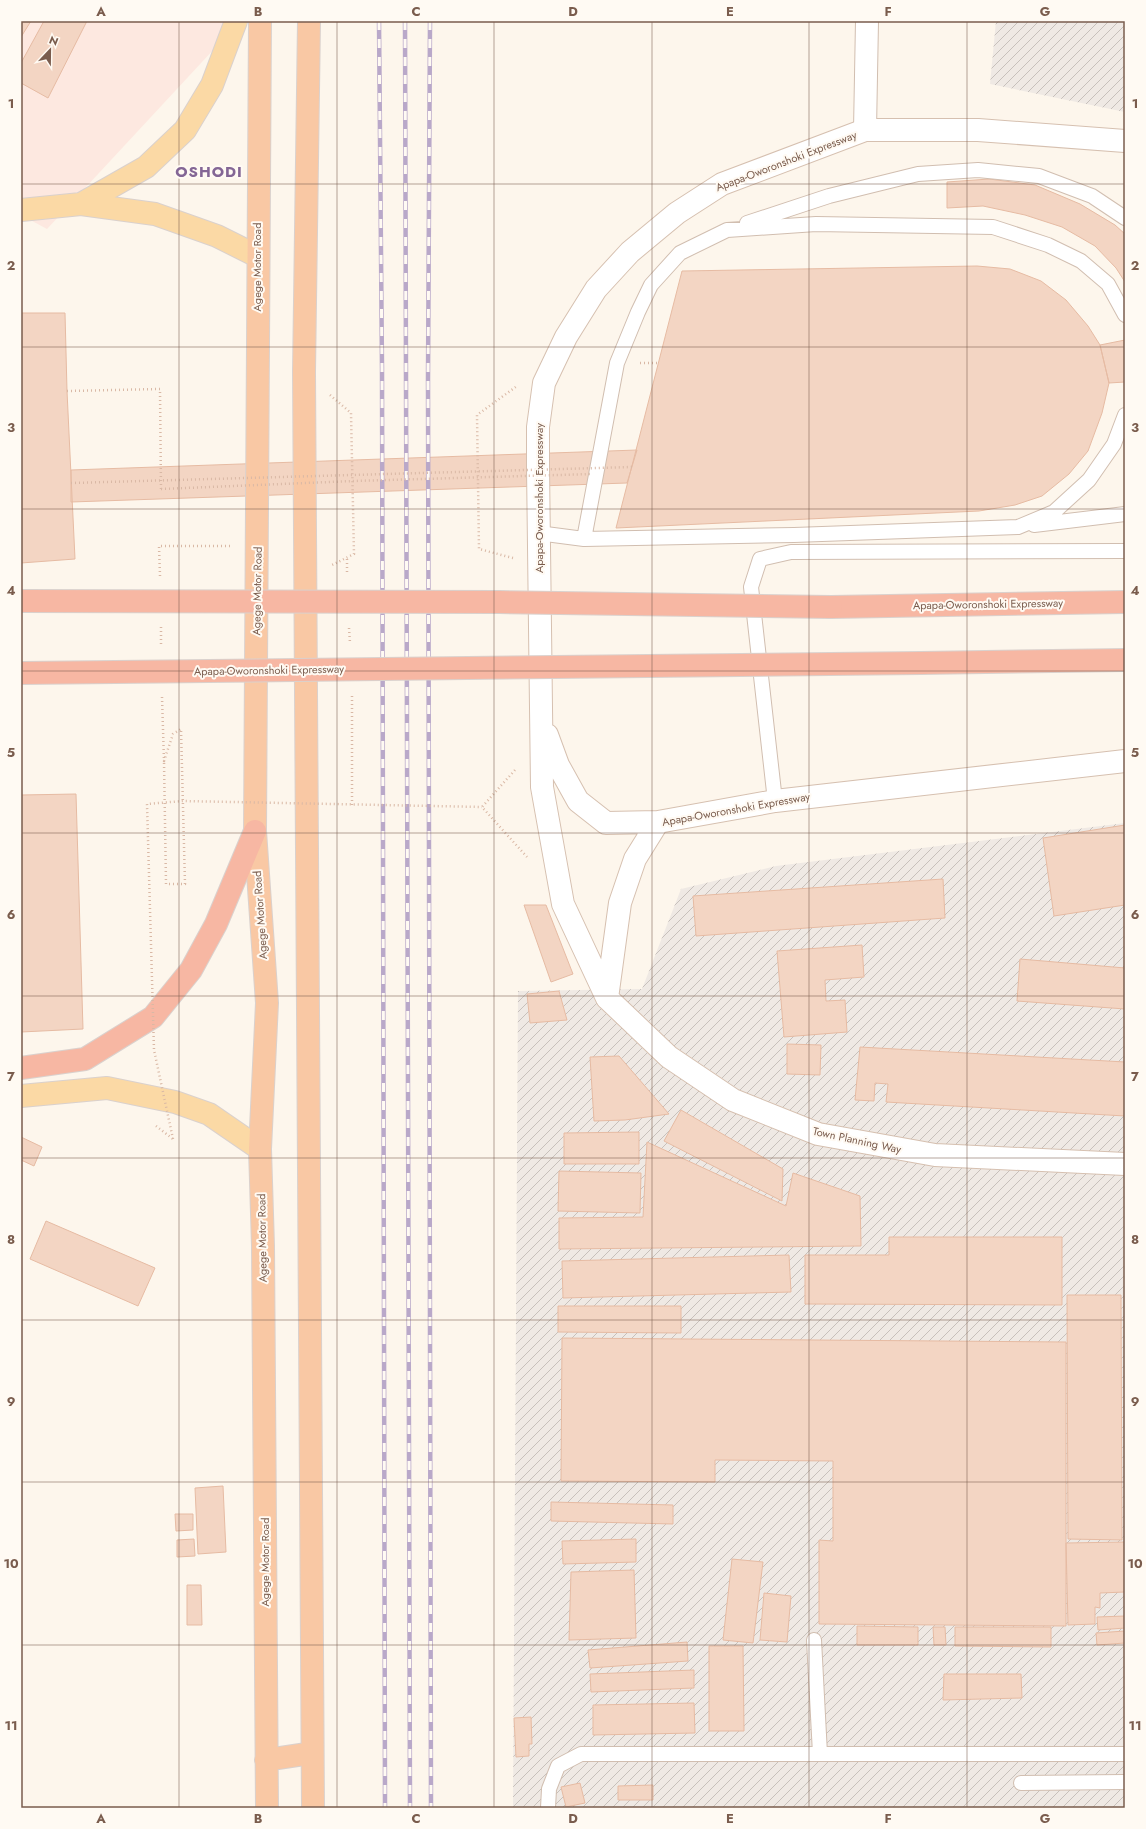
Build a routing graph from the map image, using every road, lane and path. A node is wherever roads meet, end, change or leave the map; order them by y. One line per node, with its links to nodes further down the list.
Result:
1 (236, 21): 7 (main road)
2 (260, 21): 11 (highway, Agege Motor Road)
3 (309, 21): 57 (highway)
4 (867, 21): 5 (main road)
5 (865, 130): 6 (main road, Apapa-Oworonshoki Expressway); 24 (main road, Apapa-Oworonshoki Expressway)
6 (1125, 141)
7 (81, 204): 8 (main road); 11 (main road)
8 (21, 210)
9 (1125, 218): 10 (lane)
10 (727, 230): 12 (lane); 25 (lane)
11 (257, 256): 26 (highway, Agege Motor Road)
12 (1125, 315)
13 (66, 391): 20 (path, bridge)
14 (351, 413): 20 (path)
15 (477, 415): 19 (path)
16 (1125, 415): 23 (lane)
17 (632, 467): 21 (path, bridge)
18 (592, 474): 19 (path, bridge)
19 (477, 478): 20 (path, bridge); 29 (path)
20 (353, 481): 28 (path)
21 (71, 483)
22 (1125, 514): 23 (lane)
23 (1018, 527): 25 (lane)
24 (538, 532): 25 (lane); 29 (main road, Apapa-Oworonshoki Expressway)
25 (584, 539)
26 (257, 546): 30 (path); 47 (highway, Agege Motor Road)
27 (1125, 551): 42 (lane)
28 (354, 554)
29 (539, 565): 39 (main road, Apapa-Oworonshoki Expressway)
30 (160, 578)
31 (21, 601): 32 (highway, Apapa-Oworonshoki Expressway, bridge)
32 (1125, 602)
33 (161, 626): 34 (path)
34 (161, 650)
35 (1125, 660): 36 (highway, Apapa-Oworonshoki Expressway, bridge)
36 (21, 673)
37 (162, 690): 40 (path)
38 (353, 729): 44 (path)
39 (541, 729): 45 (path); 46 (main road); 49 (main road, Apapa-Oworonshoki Expressway)
40 (164, 761): 43 (path); 43 (path)
41 (1125, 761): 42 (main road, Apapa-Oworonshoki Expressway)
42 (775, 801): 46 (main road, Apapa-Oworonshoki Expressway)
43 (183, 802): 44 (path, bridge); 52 (path, bridge)
44 (352, 805): 45 (path, bridge)
45 (482, 807): 48 (path)
46 (658, 822): 49 (main road, Apapa-Oworonshoki Expressway)
47 (255, 831): 50 (highway); 53 (highway, Agege Motor Road)
48 (530, 860)
49 (607, 998): 54 (main road, Town Planning Way)
50 (21, 1068)
51 (21, 1096): 53 (main road)
52 (173, 1139)
53 (260, 1149): 60 (highway, Agege Motor Road)
54 (1118, 1164): 55 (main road)
55 (1125, 1180)
56 (814, 1640): 58 (lane)
57 (312, 1753): 60 (highway); 64 (highway)
58 (820, 1754): 59 (lane); 65 (lane)
59 (1125, 1754)
60 (266, 1760): 63 (highway, Agege Motor Road)
61 (1125, 1782): 62 (lane)
62 (1021, 1783)
63 (267, 1808)
64 (313, 1808)
65 (548, 1808)

